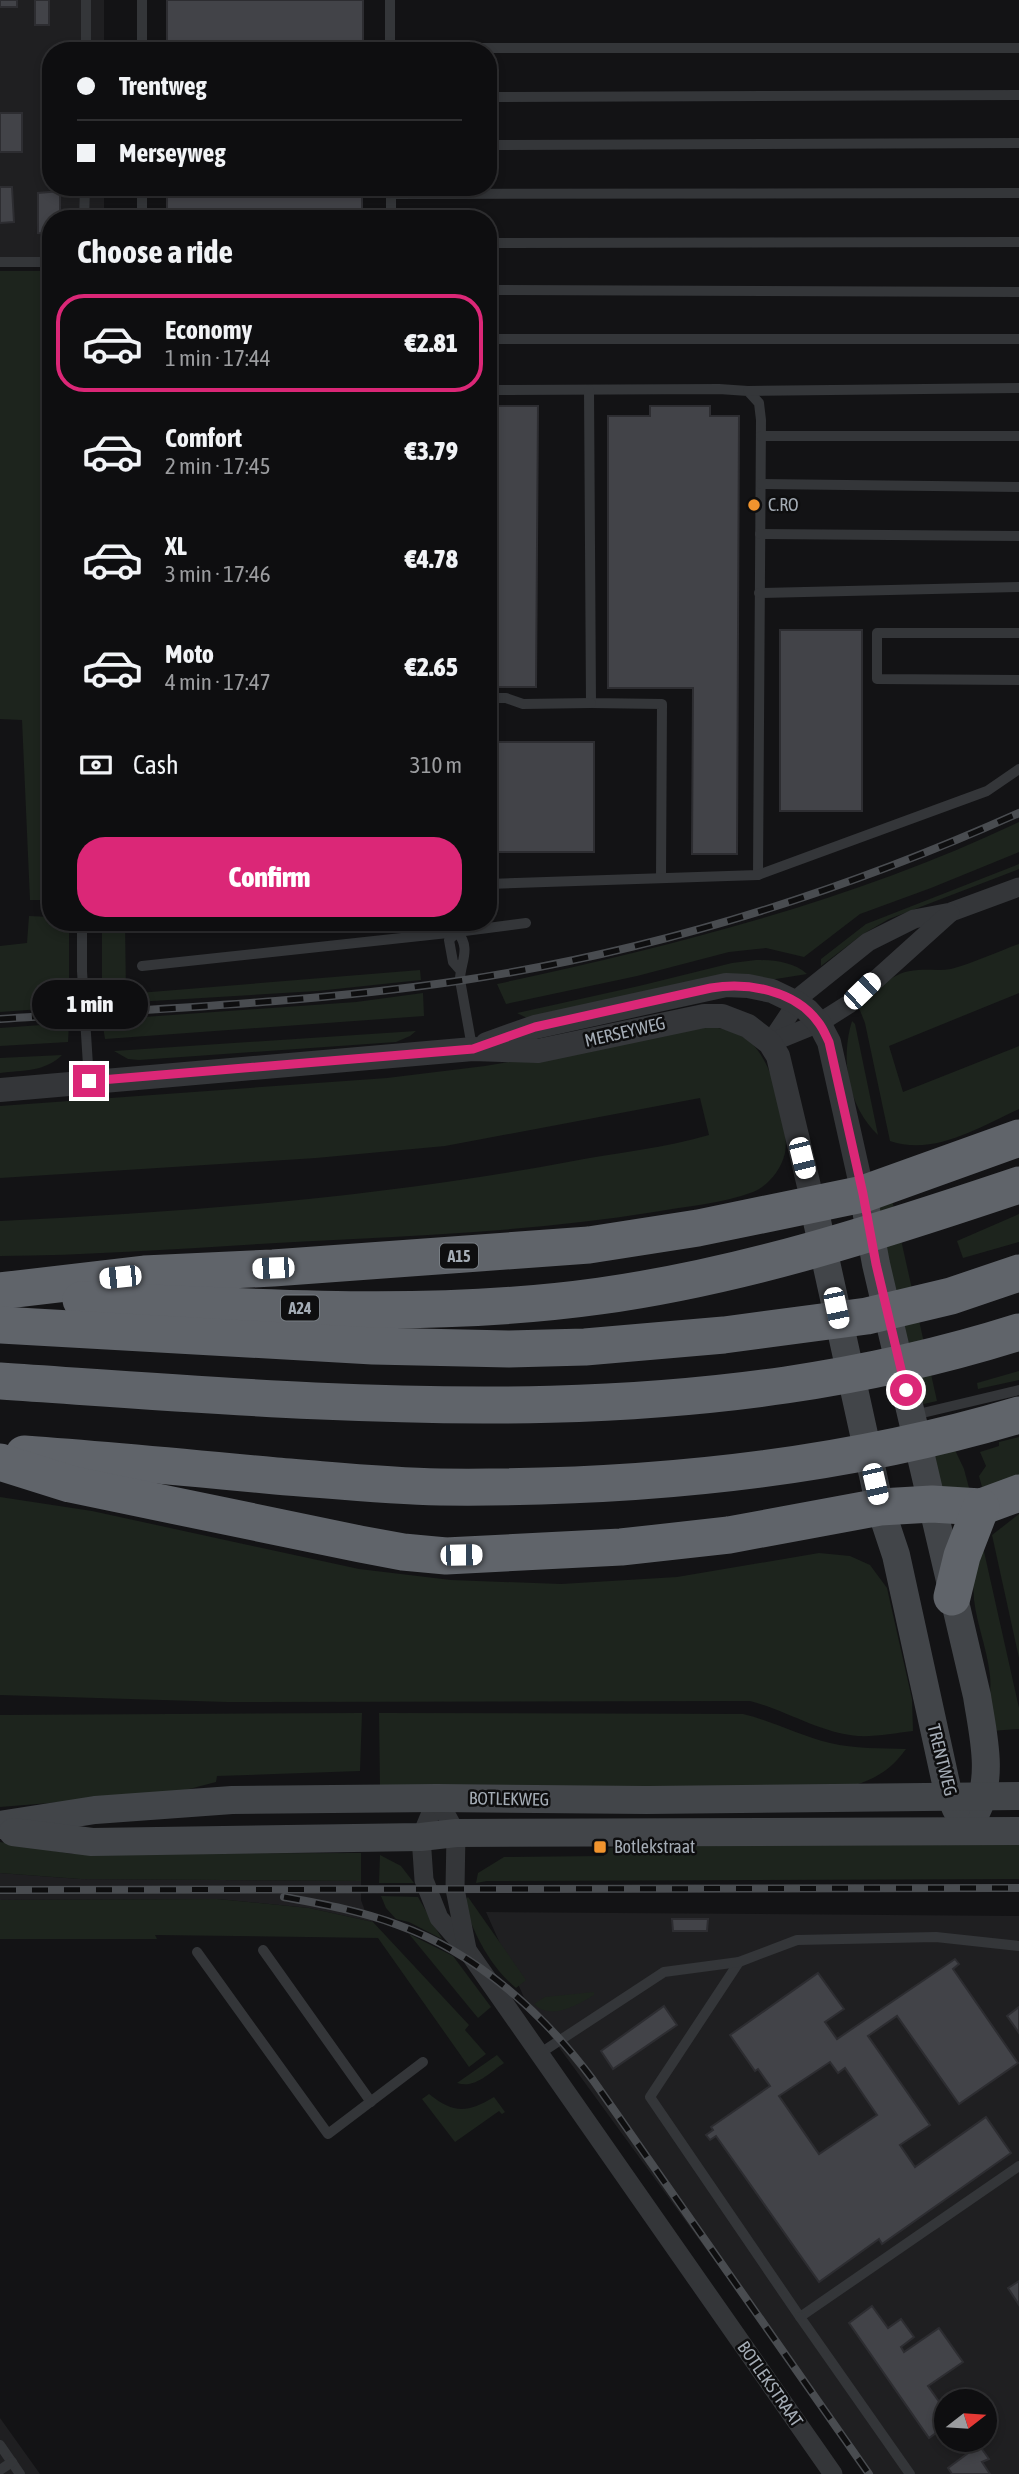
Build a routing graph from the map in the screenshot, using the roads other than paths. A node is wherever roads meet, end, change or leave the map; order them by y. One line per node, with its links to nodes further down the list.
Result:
1 (86, 0): 4 (lane)
2 (142, 0): 5 (lane)
3 (390, 0): 6 (lane)
4 (86, 42)
5 (142, 42)
6 (390, 42)
7 (1019, 48): 8 (lane)
8 (497, 49)
9 (1019, 94): 10 (lane)
10 (497, 97)
11 (1019, 143): 12 (lane)
12 (497, 145)
13 (497, 191): 14 (lane)
14 (1019, 193)
15 (497, 243): 16 (lane)
16 (1019, 243)
17 (0, 262): 18 (lane)
18 (42, 262)
19 (497, 290): 20 (lane)
20 (1019, 292)
21 (497, 339): 22 (lane)
22 (1019, 339)
23 (1019, 388): 26 (lane)
24 (497, 390): 25 (lane)
25 (589, 390): 26 (lane); 38 (lane)
26 (748, 391): 27 (lane)
27 (761, 436): 28 (lane); 29 (lane)
28 (1019, 436)
29 (761, 484): 30 (lane); 31 (lane)
30 (1019, 487)
31 (760, 534): 32 (lane); 34 (lane)
32 (1019, 536)
33 (1019, 587): 34 (lane)
34 (759, 593): 40 (lane)
35 (1019, 633): 36 (lane)
36 (1019, 680)
37 (497, 698): 38 (lane)
38 (591, 704): 41 (lane)
39 (1019, 769): 40 (lane)
40 (758, 875): 41 (lane)
41 (661, 878): 42 (lane)
42 (497, 884)
43 (1019, 887): 44 (street)
44 (951, 912): 51 (street); 52 (street)
45 (526, 923): 46 (lane)
46 (497, 927)
47 (82, 931): 55 (lane)
48 (465, 931): 49 (lane)
49 (457, 932): 50 (lane); 54 (lane)
50 (142, 966)
51 (797, 1003): 52 (street, MERSEYWEG); 53 (street); 54 (street, MERSEYWEG)
52 (819, 1023): 53 (street); 59 (street, TRENTWEG)
53 (770, 1043): 54 (street, MERSEYWEG); 60 (street, TRENTWEG)
54 (473, 1049): 55 (street, MERSEYWEG)
55 (89, 1081): 56 (street, MERSEYWEG)
56 (0, 1090)
57 (1019, 1138): 59 (highway, A15)
58 (1019, 1185): 63 (highway, A24)
59 (863, 1194): 60 (highway, A15); 68 (main road, TRENTWEG)
60 (813, 1203): 62 (highway, A15); 74 (main road, TRENTWEG)
61 (1019, 1273): 64 (highway)
62 (0, 1291)
63 (0, 1296)
64 (0, 1325)
65 (1019, 1332): 66 (highway)
66 (0, 1381)
67 (1019, 1390): 68 (lane)
68 (912, 1415): 73 (main road, TRENTWEG)
69 (1019, 1415): 70 (highway)
70 (0, 1453)
71 (0, 1462): 74 (highway)
72 (1019, 1493): 75 (highway)
73 (932, 1504): 74 (highway); 75 (highway); 76 (main road, TRENTWEG)
74 (880, 1507): 78 (main road, TRENTWEG)
75 (981, 1507): 76 (highway)
76 (952, 1597): 77 (main road, TRENTWEG)
77 (984, 1795): 78 (main road, BOTLEKWEG); 79 (main road, BOTLEKWEG); 82 (main road, TRENTWEG)
78 (949, 1796): 80 (main road, BOTLEKWEG); 82 (main road, TRENTWEG)
79 (1019, 1796)
80 (437, 1798): 81 (main road, BOTLEKWEG); 84 (street, BOTLEKSTRAAT); 85 (street, BOTLEKSTRAAT)
81 (0, 1827): 85 (main road, BOTLEKWEG)
82 (967, 1831): 83 (main road, BOTLEKWEG); 84 (main road, BOTLEKWEG)
83 (1019, 1831)
84 (456, 1833): 85 (main road, BOTLEKWEG); 88 (street, BOTLEKSTRAAT)
85 (421, 1837): 88 (street, BOTLEKSTRAAT)
86 (1019, 1946): 90 (lane)
87 (263, 1950): 93 (lane)
88 (467, 1950): 91 (street, BOTLEKSTRAAT)
89 (197, 1952): 93 (lane)
90 (739, 1962): 91 (lane); 95 (lane)
91 (539, 2054): 100 (street, BOTLEKSTRAAT)
92 (423, 2062): 93 (lane)
93 (371, 2102)
94 (1019, 2166): 95 (lane)
95 (800, 2317): 101 (lane)
96 (0, 2445): 97 (lane)
97 (12, 2462): 98 (lane); 99 (lane)
98 (0, 2470)
99 (20, 2474)
100 (834, 2474)
101 (910, 2474)

